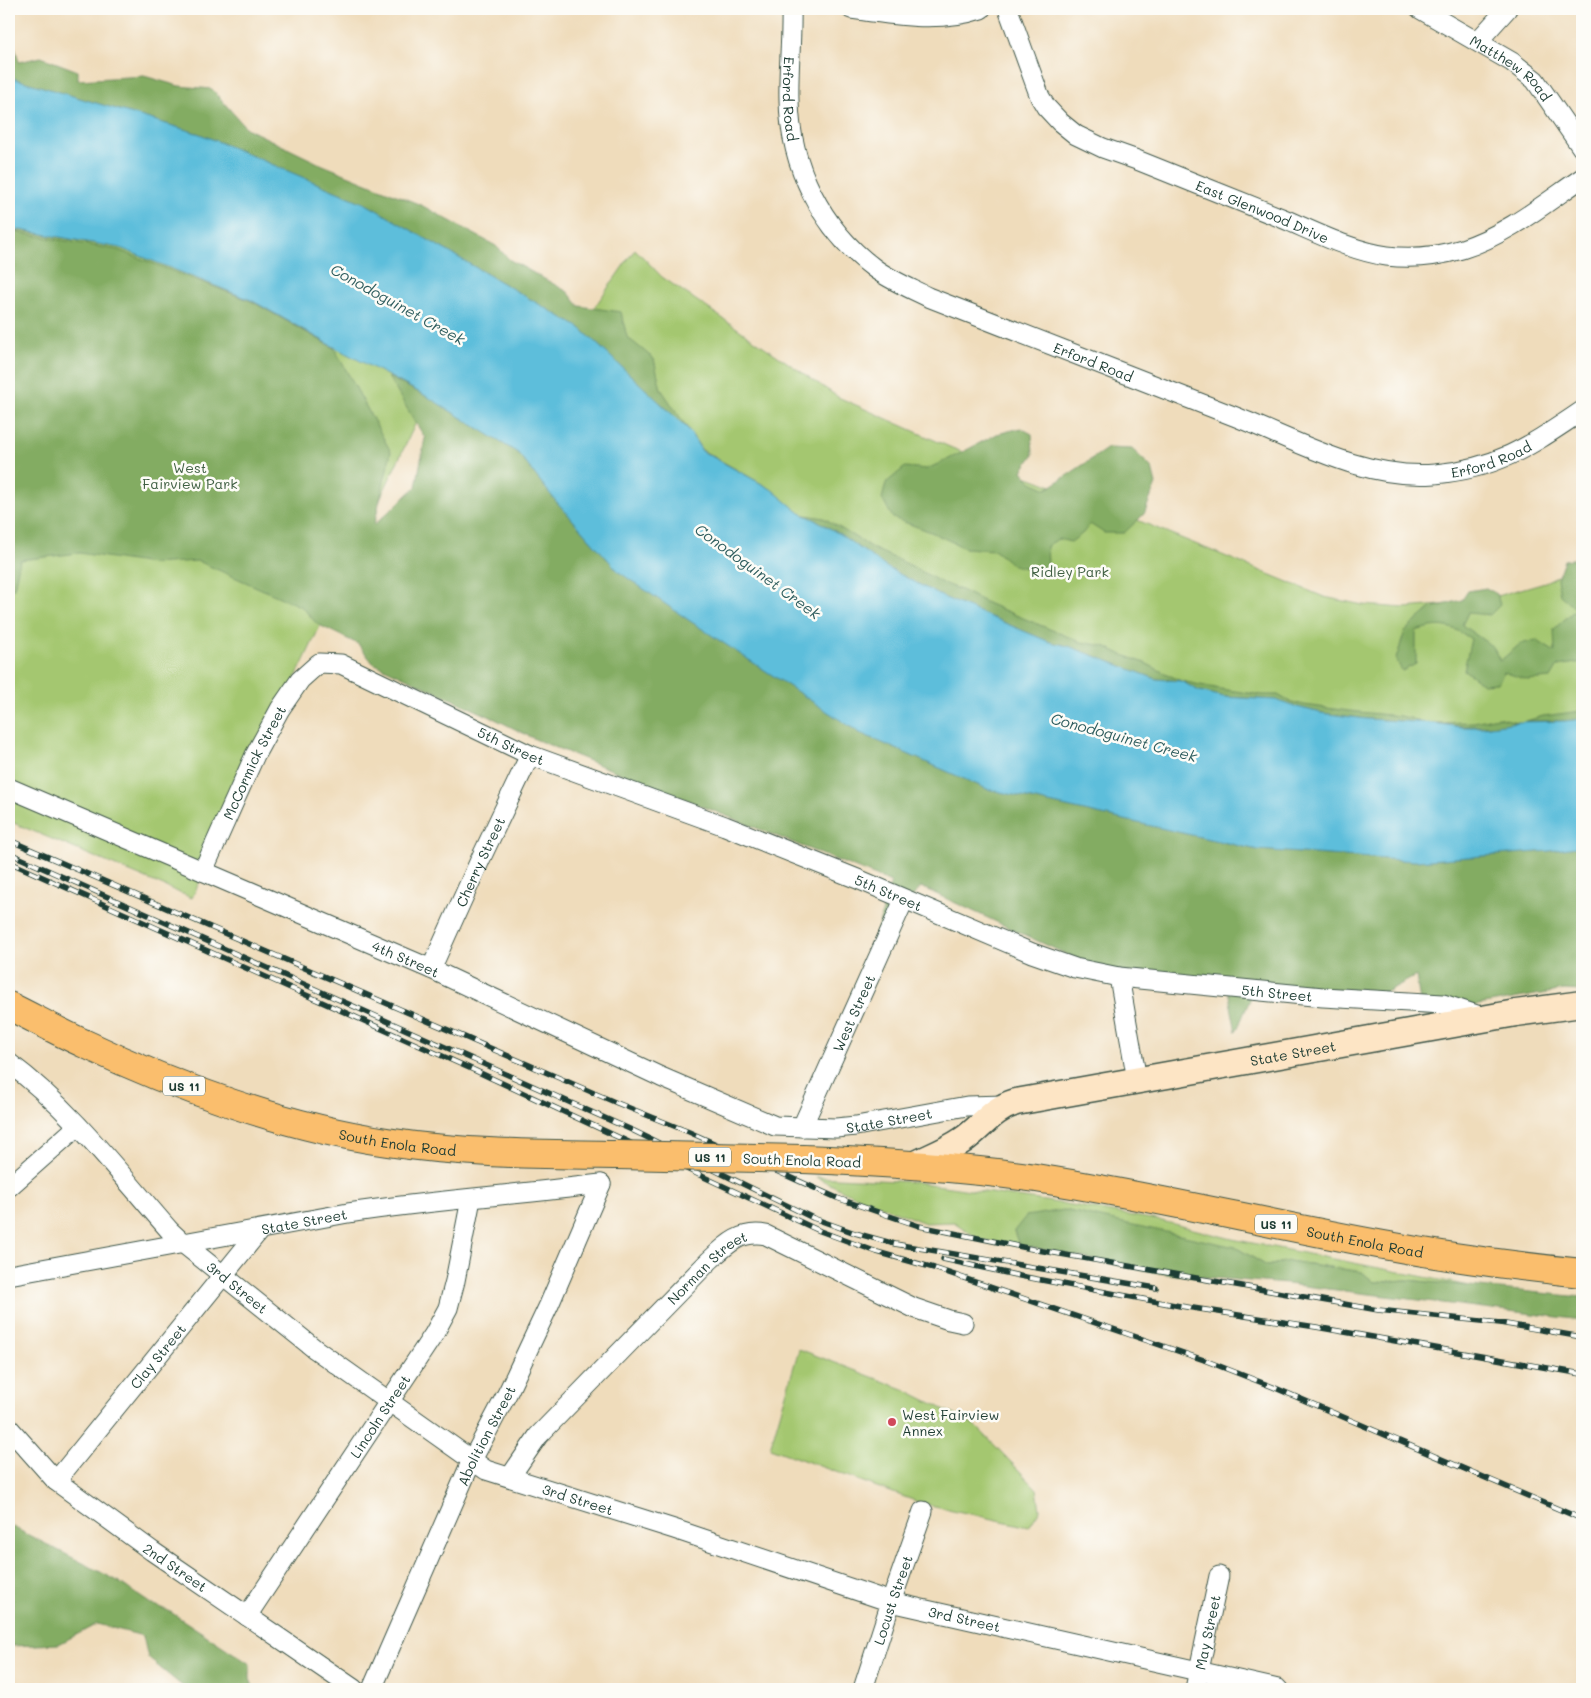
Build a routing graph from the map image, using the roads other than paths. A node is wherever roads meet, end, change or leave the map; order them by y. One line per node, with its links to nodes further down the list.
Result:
1 (791, 9): 10 (street, Erford Road)
2 (851, 9): 3 (street)
3 (981, 9)
4 (1008, 9): 9 (street, East Glenwood Drive)
5 (1420, 9): 7 (street, Matthew Road)
6 (1507, 9): 7 (street)
7 (1478, 41): 8 (street, Matthew Road)
8 (1582, 148)
9 (1582, 178)
10 (1582, 411)
11 (319, 663): 12 (street, 5th Street); 14 (street, McCormick Street)
12 (530, 755): 15 (street, 5th Street); 16 (street, Cherry Street)
13 (9, 788): 14 (street, 4th Street)
14 (202, 871): 16 (street, 4th Street)
15 (904, 900): 17 (street, 5th Street); 25 (street, West Street)
16 (431, 970): 25 (street, 4th Street)
17 (1119, 977): 20 (street, 5th Street); 22 (street)
18 (1582, 1004): 20 (main road, State Street)
19 (9, 1006): 26 (main road, South Enola Road / US 11, bridge)
20 (1487, 1019): 22 (main road, State Street)
21 (9, 1063): 24 (street, 3rd Street)
22 (1137, 1080): 23 (main road, State Street)
23 (997, 1111): 25 (street, State Street); 26 (main road); 27 (main road)
24 (78, 1126): 29 (street); 32 (street, 3rd Street)
25 (802, 1127)
26 (914, 1165): 27 (main road, South Enola Road / US 11)
27 (971, 1170): 33 (main road, South Enola Road / US 11)
28 (601, 1184): 30 (street, State Street); 39 (street, Abolition Street)
29 (9, 1187)
30 (471, 1199): 31 (street, State Street); 37 (street, Lincoln Street)
31 (259, 1231): 32 (street, State Street); 35 (street, Clay Street)
32 (184, 1244): 34 (street, State Street); 35 (street, 3rd Street)
33 (1582, 1273)
34 (9, 1275)
35 (222, 1275): 37 (street, 3rd Street); 41 (street, Clay Street)
36 (963, 1323): 40 (street, Norman Street)
37 (389, 1402): 39 (street, 3rd Street); 45 (street, Lincoln Street)
38 (9, 1428): 41 (street, 2nd Street)
39 (472, 1460): 40 (street, 3rd Street); 48 (street, Abolition Street)
40 (510, 1477): 44 (street, 3rd Street)
41 (56, 1481): 45 (street, 2nd Street)
42 (923, 1511): 44 (street, Locust Street)
43 (1219, 1576): 46 (street, May Street)
44 (891, 1602): 46 (street, 3rd Street); 49 (street, Locust Street)
45 (247, 1616): 47 (street, 2nd Street)
46 (1197, 1680): 50 (street, 3rd Street)
47 (354, 1689)
48 (372, 1689)
49 (863, 1689)
50 (1278, 1689)

